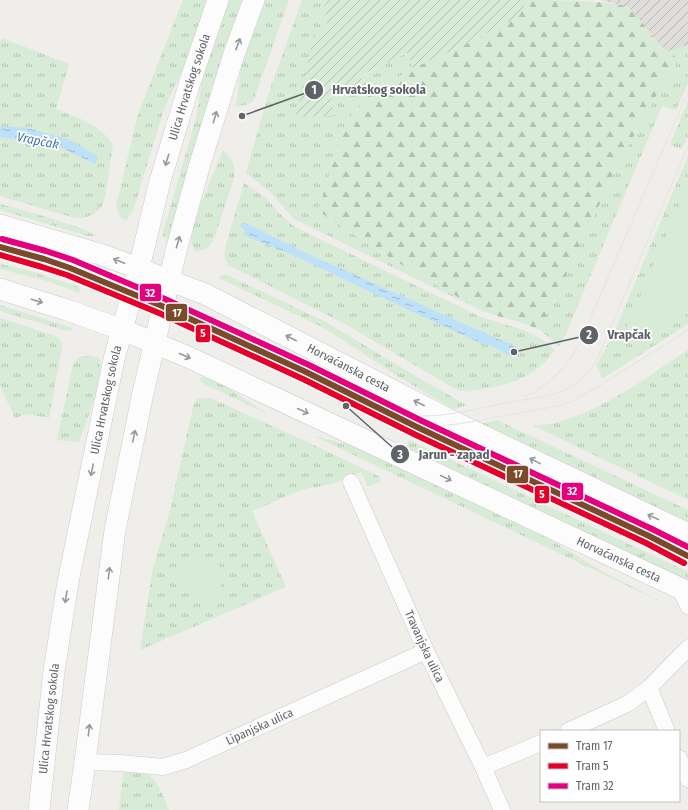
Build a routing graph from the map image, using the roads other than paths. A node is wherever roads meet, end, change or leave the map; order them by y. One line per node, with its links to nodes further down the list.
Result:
1 (218, 0): 4 (street, Ulica Hrvatskog sokola, one-way to 4)
2 (254, 0): 5 (street, one-way to 2)
3 (0, 225): 4 (street, Horvaćanska cesta, one-way to 3)
4 (139, 268): 5 (street, Horvaćanska cesta); 7 (street, Ulica Hrvatskog sokola)
5 (169, 279): 8 (street); 10 (street, Horvaćanska cesta, one-way to 5)
6 (0, 289): 7 (street, Horvaćanska cesta, one-way to 7)
7 (123, 330): 8 (street, Horvaćanska cesta); 22 (street, Ulica Hrvatskog sokola, one-way to 22)
8 (154, 342): 11 (street, Horvaćanska cesta, one-way to 11); 19 (street, one-way to 8)
9 (350, 482): 13 (street, Travanjska ulica)
10 (688, 534)
11 (685, 596)
12 (688, 648): 14 (street)
13 (426, 652): 19 (street, Lipanjska ulica); 20 (street, Travanjska ulica)
14 (649, 688): 15 (street); 16 (street)
15 (570, 730)
16 (667, 730)
17 (540, 743): 20 (street)
18 (680, 760): 21 (street)
19 (85, 762): 23 (street)
20 (483, 767): 24 (street, Travanjska ulica)
21 (688, 779)
22 (39, 810)
23 (78, 810)
24 (502, 810)

